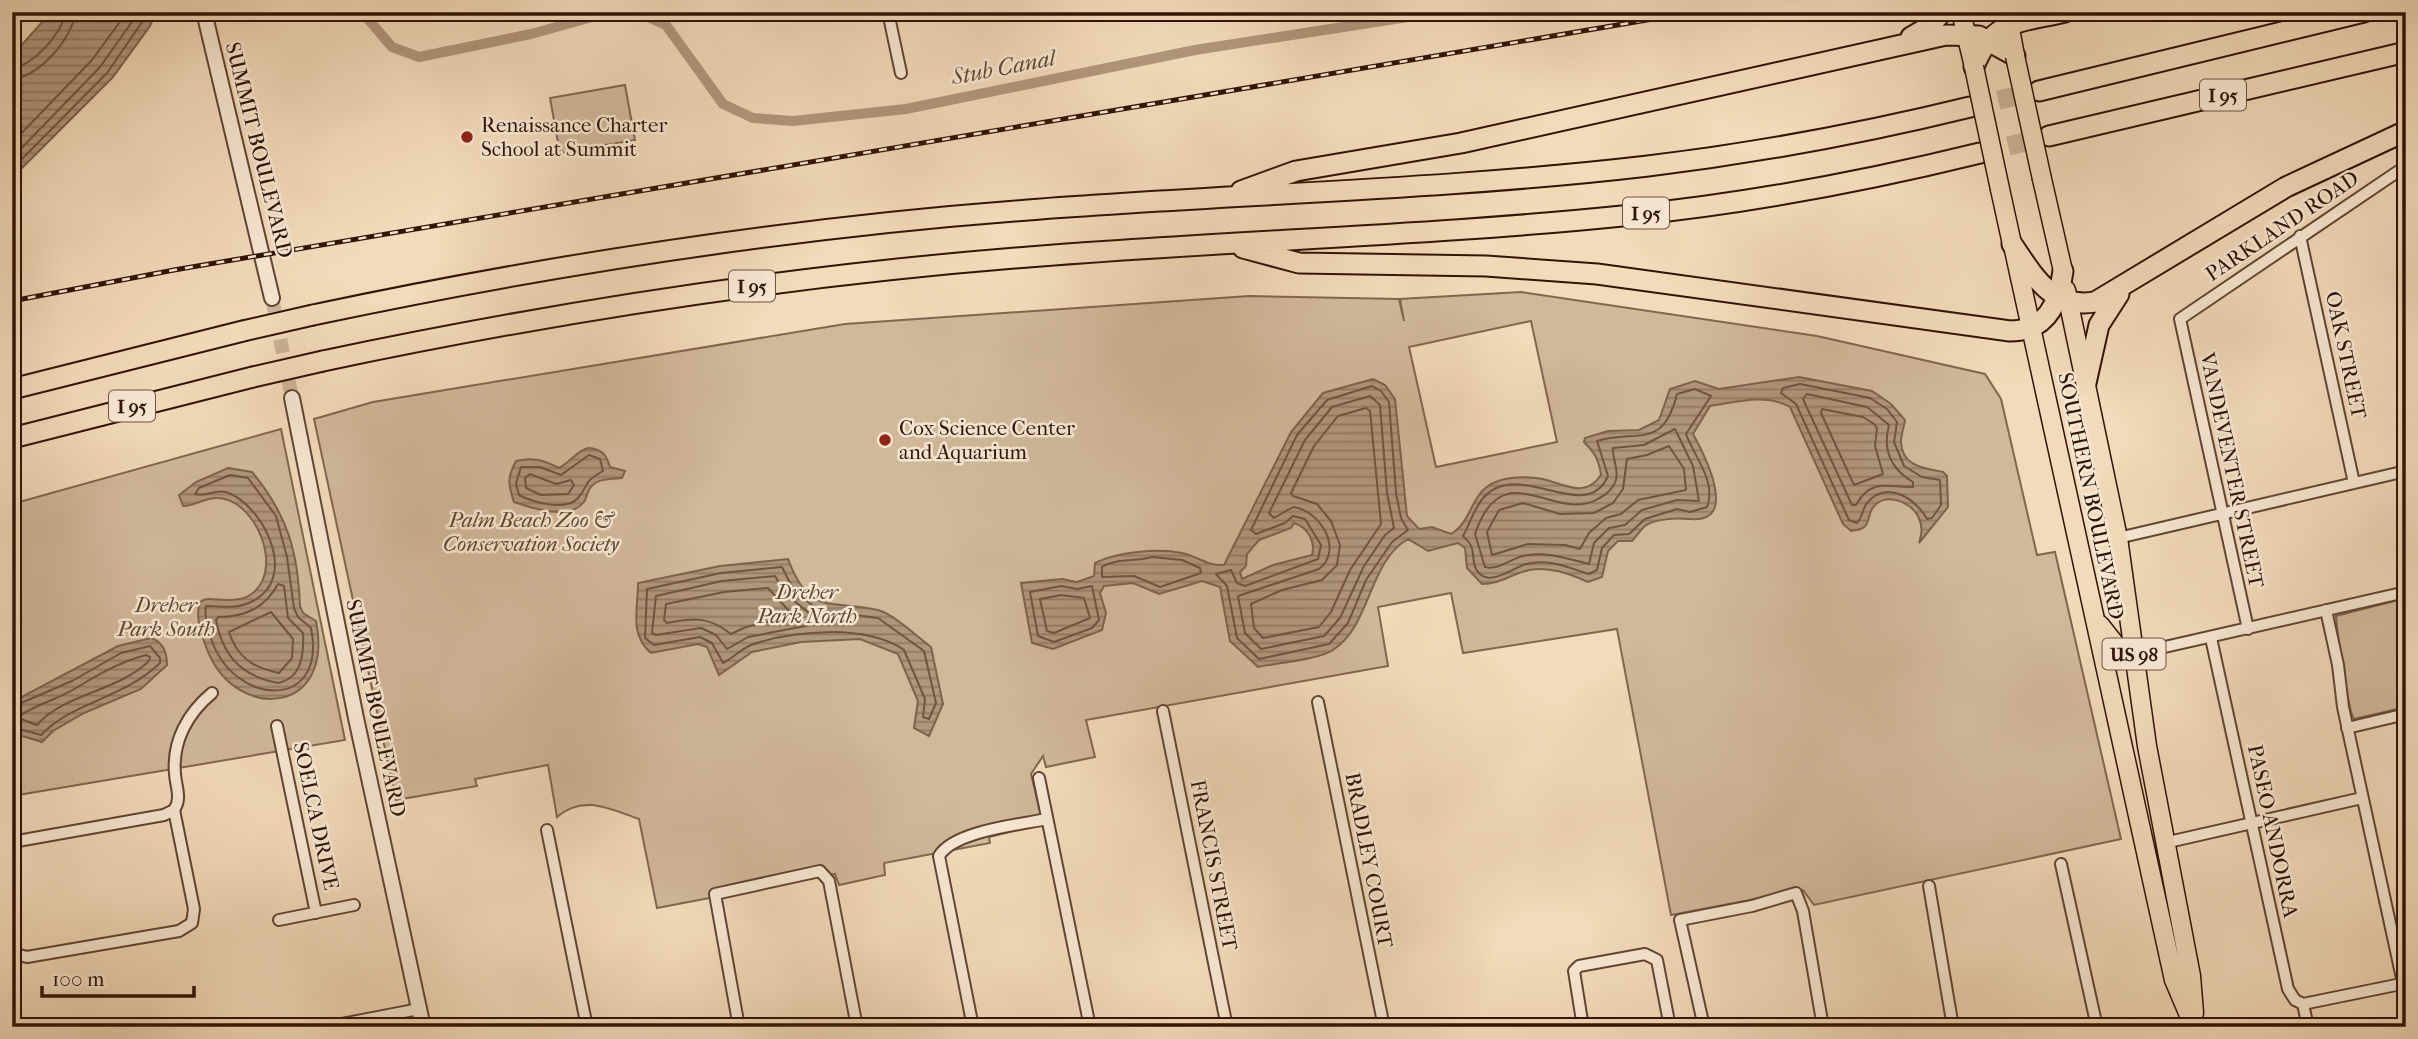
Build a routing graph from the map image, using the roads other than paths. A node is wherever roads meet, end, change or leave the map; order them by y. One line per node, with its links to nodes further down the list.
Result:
1 (204, 12): 27 (street, SUMMIT BOULEVARD)
2 (888, 12): 14 (street)
3 (1942, 12): 10 (highway)
4 (1961, 12): 8 (main road, SOUTHERN BOULEVARD / US 98)
5 (2065, 12): 7 (highway)
6 (2360, 13): 15 (highway, I 95)
7 (2008, 19): 9 (highway); 12 (main road)
8 (1966, 34): 9 (highway); 10 (highway); 13 (main road, SOUTHERN BOULEVARD / US 98)
9 (1987, 39): 12 (highway); 13 (highway)
10 (1895, 47): 21 (highway)
11 (2406, 52): 18 (highway, I 95)
12 (2015, 56): 25 (main road, bridge)
13 (1974, 66): 24 (main road, SOUTHERN BOULEVARD / US 98, bridge)
14 (901, 73)
15 (2039, 91)
16 (1970, 107): 21 (highway, I 95)
17 (2406, 131): 26 (highway)
18 (2049, 136)
19 (1980, 153): 23 (highway, I 95)
20 (2406, 166): 22 (street, PARKLAND ROAD)
21 (1224, 198): 32 (highway, I 95, bridge)
22 (2300, 236): 29 (street, PARKLAND ROAD); 36 (street, OAK STREET)
23 (1229, 244): 30 (highway); 34 (highway, I 95, bridge)
24 (2012, 244): 28 (highway); 30 (main road, SOUTHERN BOULEVARD / US 98)
25 (2063, 271): 28 (highway)
26 (2124, 287): 28 (highway); 31 (highway)
27 (272, 298)
28 (2063, 301): 30 (highway); 31 (main road, SOUTHERN BOULEVARD / US 98)
29 (2180, 318): 37 (street, VANDEVENTER STREET)
30 (2033, 328): 41 (main road, SOUTHERN BOULEVARD / US 98)
31 (2086, 383): 38 (main road, SOUTHERN BOULEVARD / US 98)
32 (12, 389)
33 (292, 398): 70 (street, SUMMIT BOULEVARD)
34 (12, 438)
35 (2406, 471): 36 (street)
36 (2354, 483): 37 (street)
37 (2222, 514): 38 (street); 42 (street, VANDEVENTER STREET)
38 (2118, 538): 44 (main road, SOUTHERN BOULEVARD / US 98)
39 (2406, 592): 40 (street)
40 (2326, 610): 42 (street); 52 (street)
41 (2092, 613): 44 (main road); 45 (main road, SOUTHERN BOULEVARD / US 98)
42 (2248, 629): 43 (street)
43 (2211, 638): 44 (street); 58 (street, PASEO ANDORRA)
44 (2134, 654): 49 (main road, SOUTHERN BOULEVARD / US 98)
45 (2104, 661): 49 (main road); 54 (main road, SOUTHERN BOULEVARD / US 98)
46 (212, 693): 56 (street)
47 (1318, 702): 81 (street, BRADLEY COURT)
48 (1163, 711): 80 (street, FRANCIS STREET)
49 (2142, 711): 61 (main road, SOUTHERN BOULEVARD / US 98)
50 (2406, 714): 52 (street)
51 (277, 726): 65 (street, SOELCA DRIVE)
52 (2347, 728): 55 (street)
53 (1039, 778): 57 (street)
54 (2134, 792): 61 (main road); 88 (main road, SOUTHERN BOULEVARD / US 98)
55 (2362, 798): 58 (street); 68 (street)
56 (174, 810): 60 (street); 67 (street)
57 (1047, 819): 78 (street); 79 (street)
58 (2252, 824): 61 (street); 69 (street, PASEO ANDORRA)
59 (547, 830): 75 (street)
60 (12, 842)
61 (2164, 843): 88 (main road, SOUTHERN BOULEVARD / US 98)
62 (2061, 863): 87 (street)
63 (1929, 886): 86 (street)
64 (354, 905): 65 (street)
65 (317, 913): 66 (street)
66 (279, 920)
67 (13, 953)
68 (2404, 983): 69 (street)
69 (2303, 1004): 89 (street, PASEO ANDORRA)
70 (419, 1009): 71 (street); 73 (street, SUMMIT BOULEVARD)
71 (349, 1023): 72 (street); 74 (street)
72 (370, 1026)
73 (420, 1026)
74 (326, 1027)
75 (587, 1027)
76 (739, 1027): 77 (street)
77 (857, 1027)
78 (973, 1027)
79 (1090, 1027)
80 (1227, 1027)
81 (1384, 1027)
82 (1583, 1027): 83 (street)
83 (1670, 1027)
84 (1704, 1027): 85 (street)
85 (1823, 1027)
86 (1953, 1027)
87 (2097, 1027)
88 (2195, 1027)
89 (2308, 1027)

